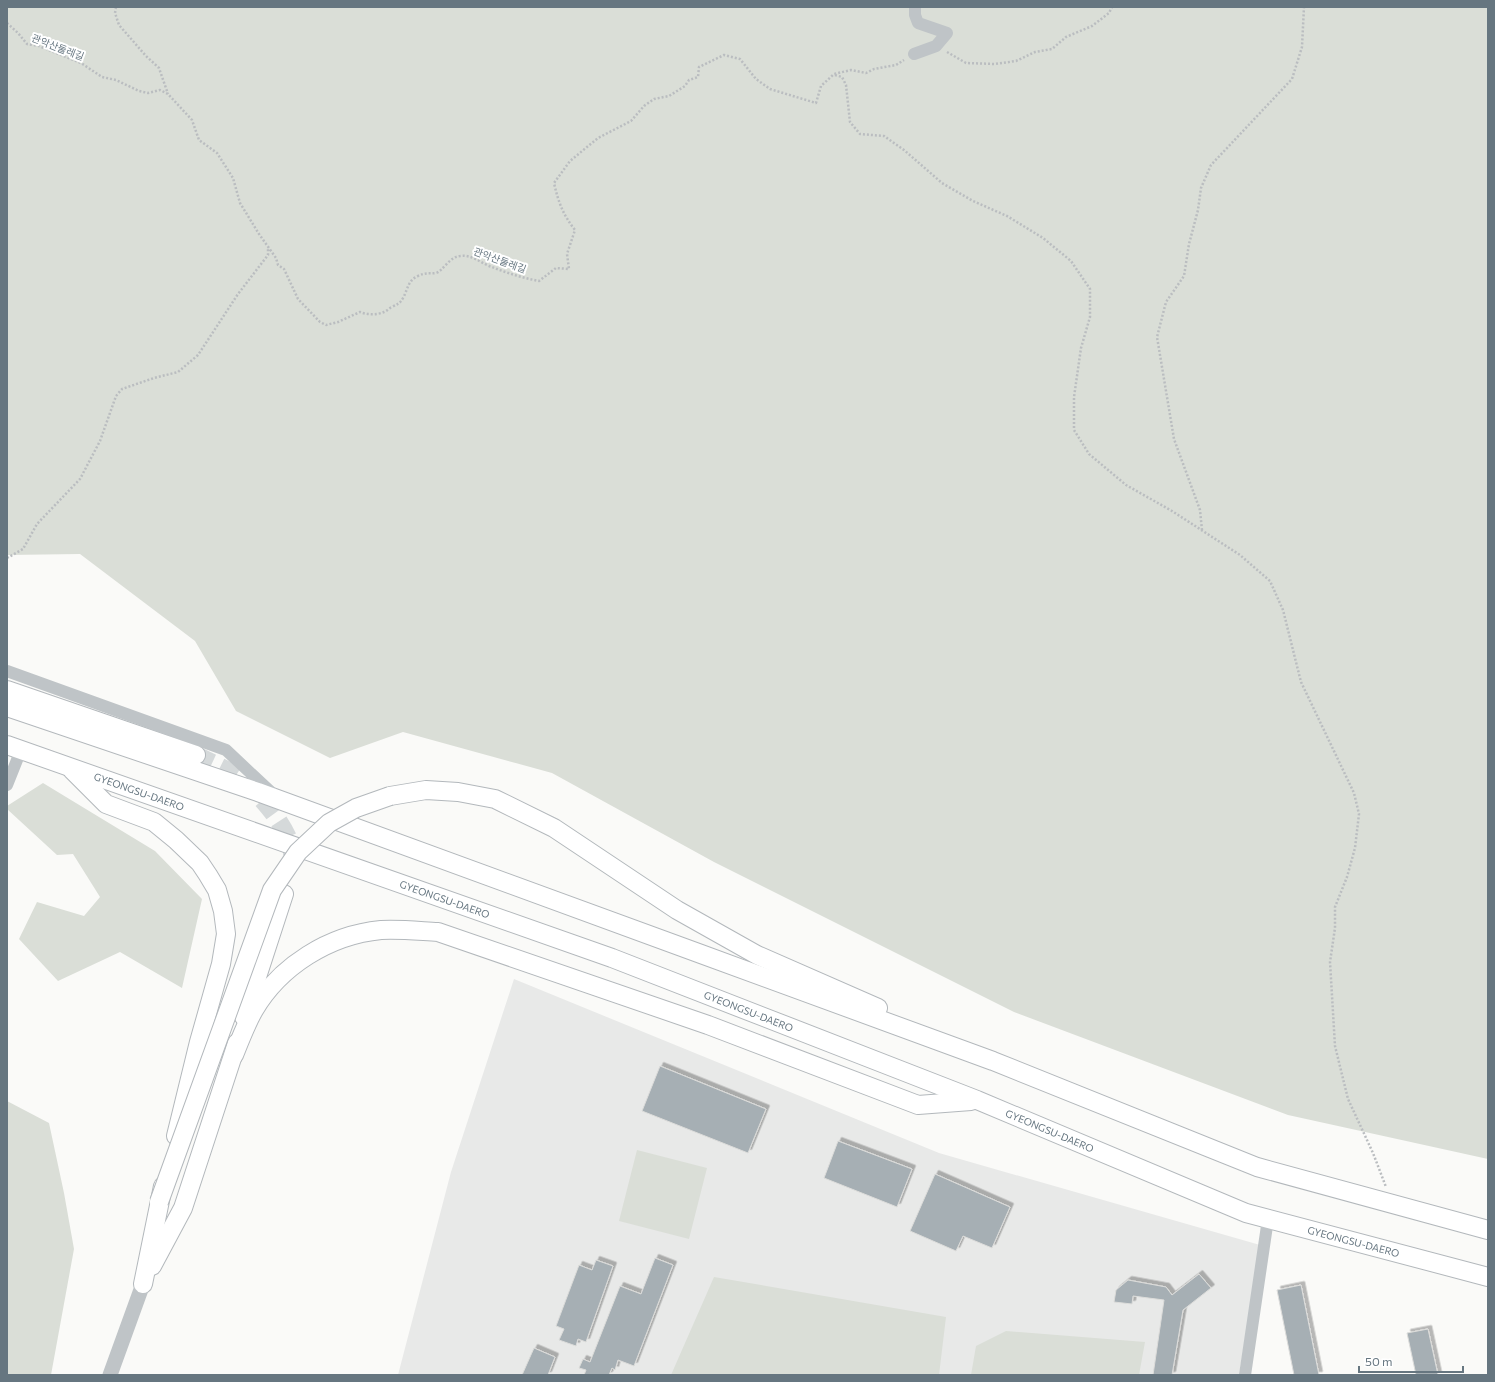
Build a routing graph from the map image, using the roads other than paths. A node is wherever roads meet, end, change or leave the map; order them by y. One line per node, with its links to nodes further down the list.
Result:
1 (915, 7): 2 (street)
2 (911, 56)
3 (7, 671): 10 (street)
4 (7, 690): 7 (main road)
5 (7, 707): 10 (main road)
6 (14, 747): 8 (main road, GYEONGSU-DAERO); 9 (street)
7 (196, 755)
8 (68, 767): 14 (main road, GYEONGSU-DAERO); 15 (main road, bridge)
9 (7, 785)
10 (280, 800): 13 (main road)
11 (284, 894): 12 (main road)
12 (234, 1055): 14 (main road); 19 (main road)
13 (993, 1062): 15 (main road, bridge); 17 (main road)
14 (977, 1100): 16 (main road, GYEONGSU-DAERO)
15 (160, 1202): 19 (main road)
16 (1268, 1219): 18 (main road, GYEONGSU-DAERO); 21 (street)
17 (1488, 1230)
18 (1488, 1278)
19 (143, 1284): 20 (street)
20 (110, 1375)
21 (1245, 1375)

